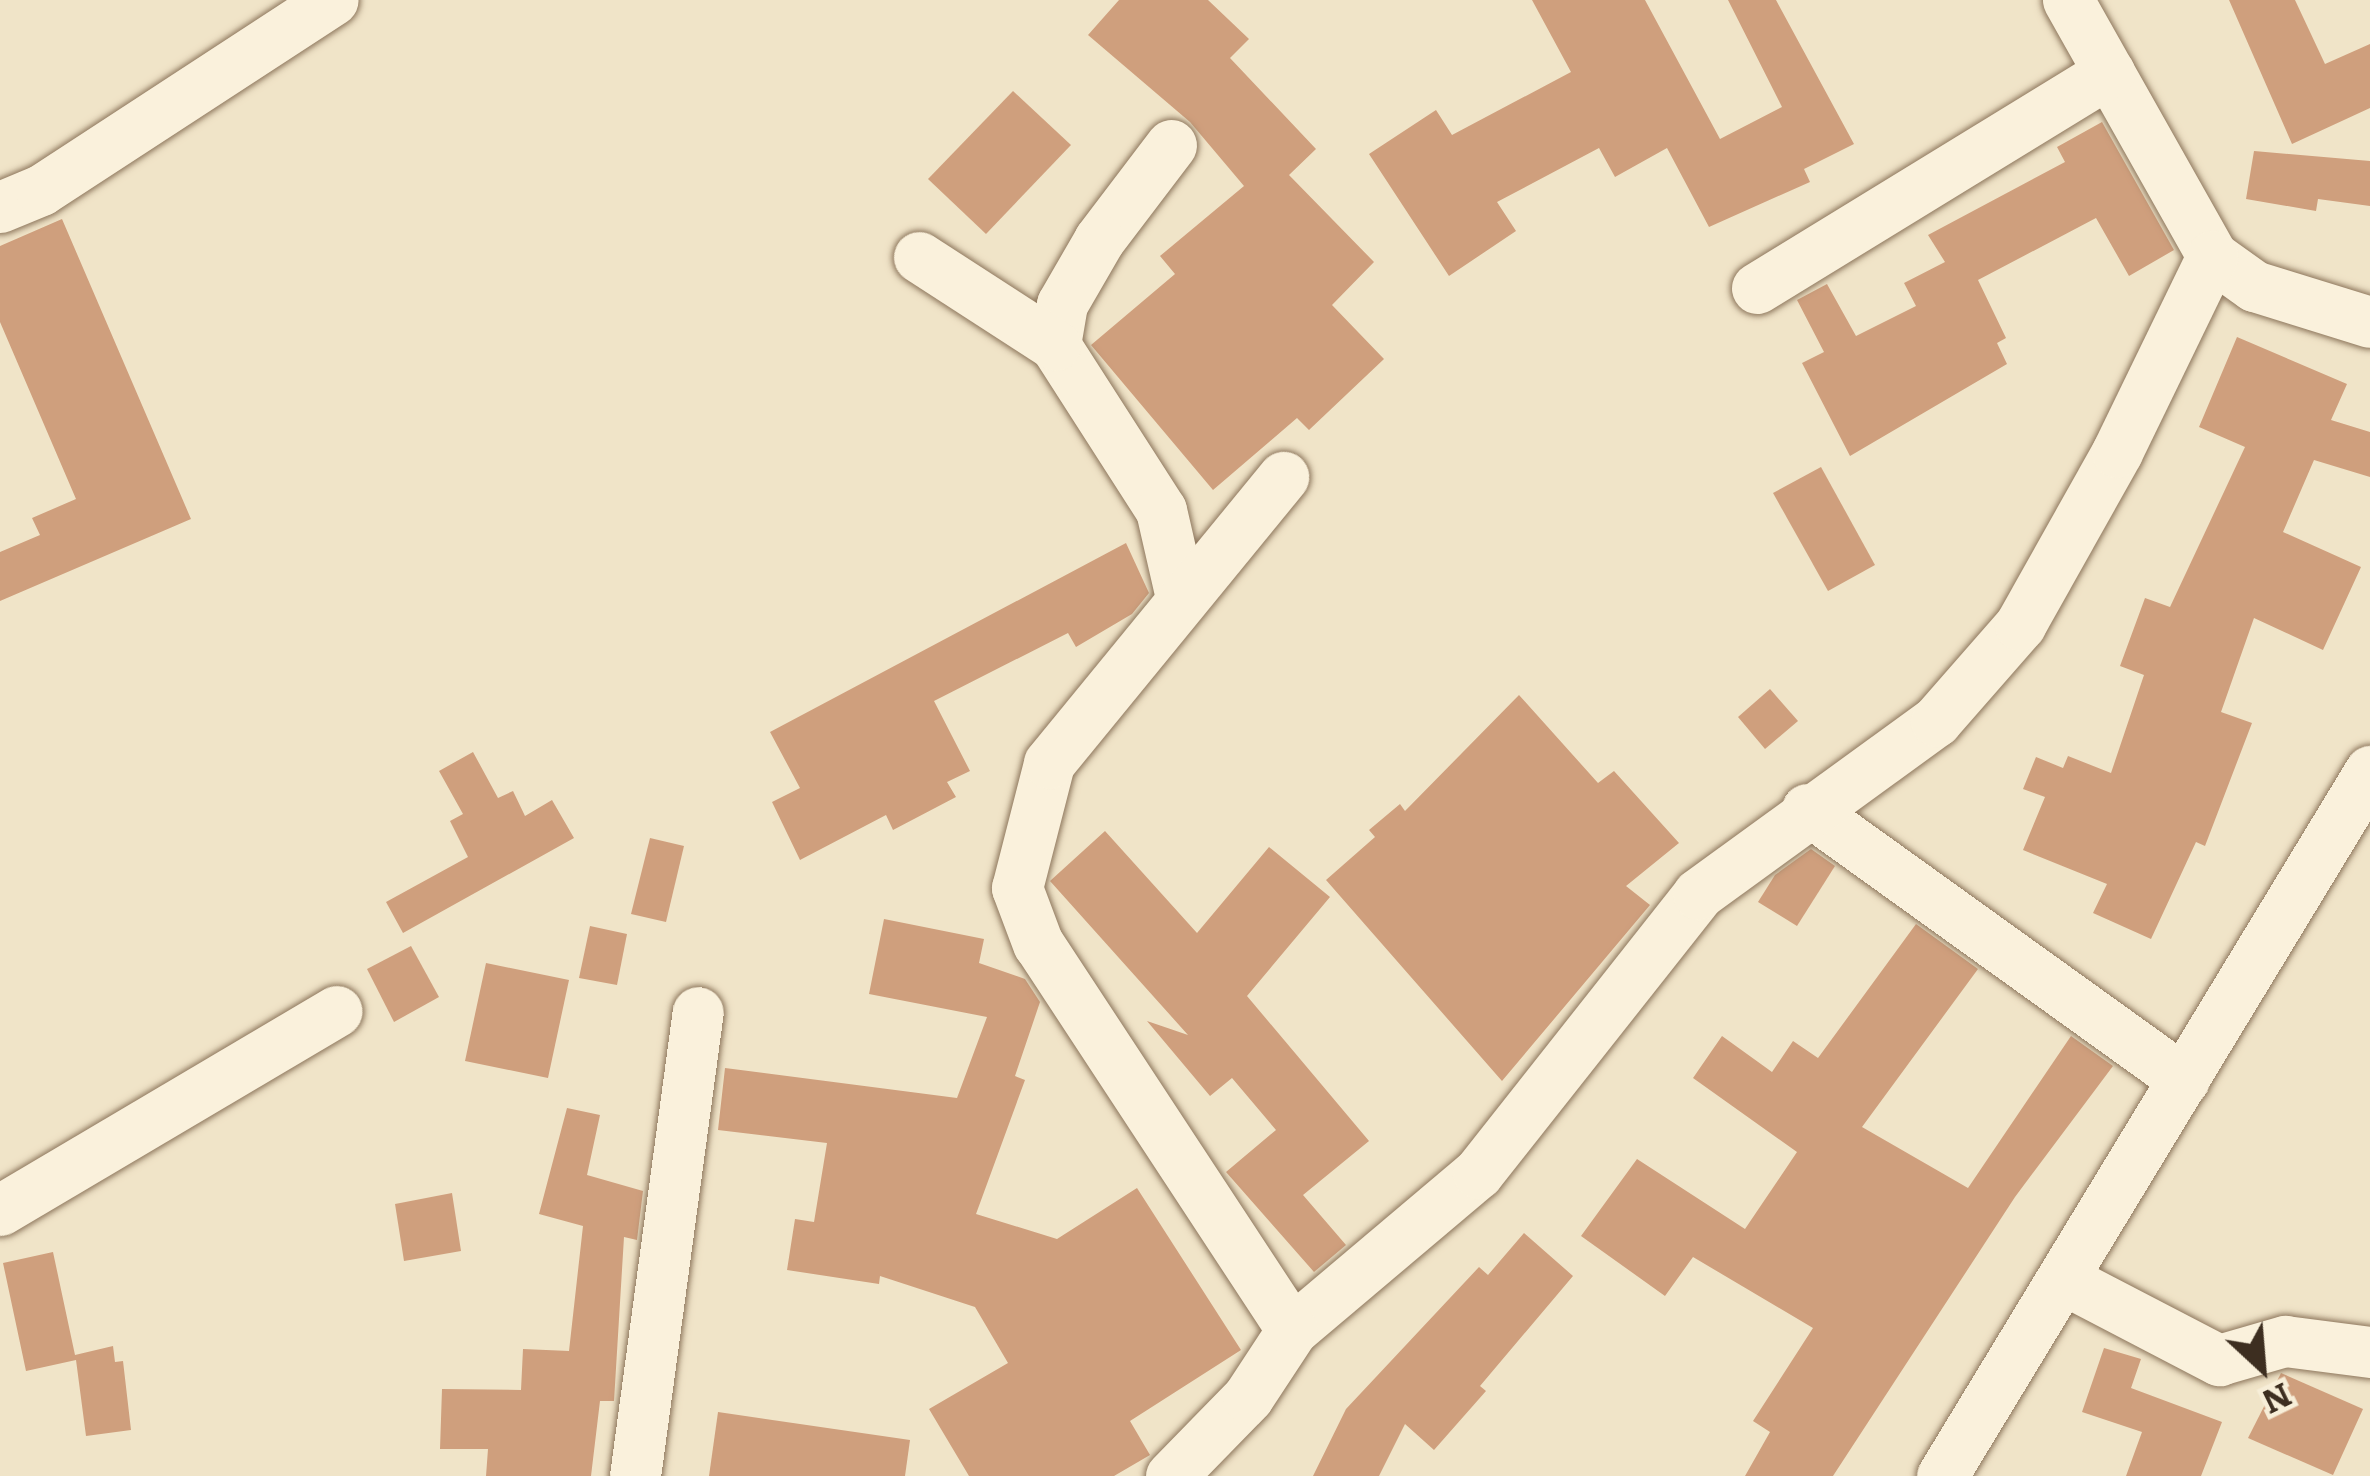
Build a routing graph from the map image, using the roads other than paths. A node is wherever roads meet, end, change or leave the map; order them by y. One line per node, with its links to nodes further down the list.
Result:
1 (333, 0): 5 (street)
2 (2068, 0): 3 (street)
3 (2109, 72): 6 (street); 8 (street)
4 (1172, 145): 10 (street)
5 (0, 207)
6 (2212, 256): 9 (street); 14 (street)
7 (920, 257): 10 (street)
8 (1757, 288)
9 (2370, 322)
10 (1055, 345): 12 (street)
11 (1283, 477): 12 (street)
12 (1181, 597): 20 (street)
13 (2370, 771): 17 (street)
14 (1807, 809): 17 (street); 20 (street)
15 (336, 1011): 18 (street)
16 (698, 1012): 22 (street)
17 (2184, 1080): 19 (street)
18 (0, 1210)
19 (2066, 1280): 21 (street); 24 (street)
20 (1292, 1330): 23 (street)
21 (2370, 1352)
22 (635, 1476)
23 (1171, 1476)
24 (1942, 1476)

